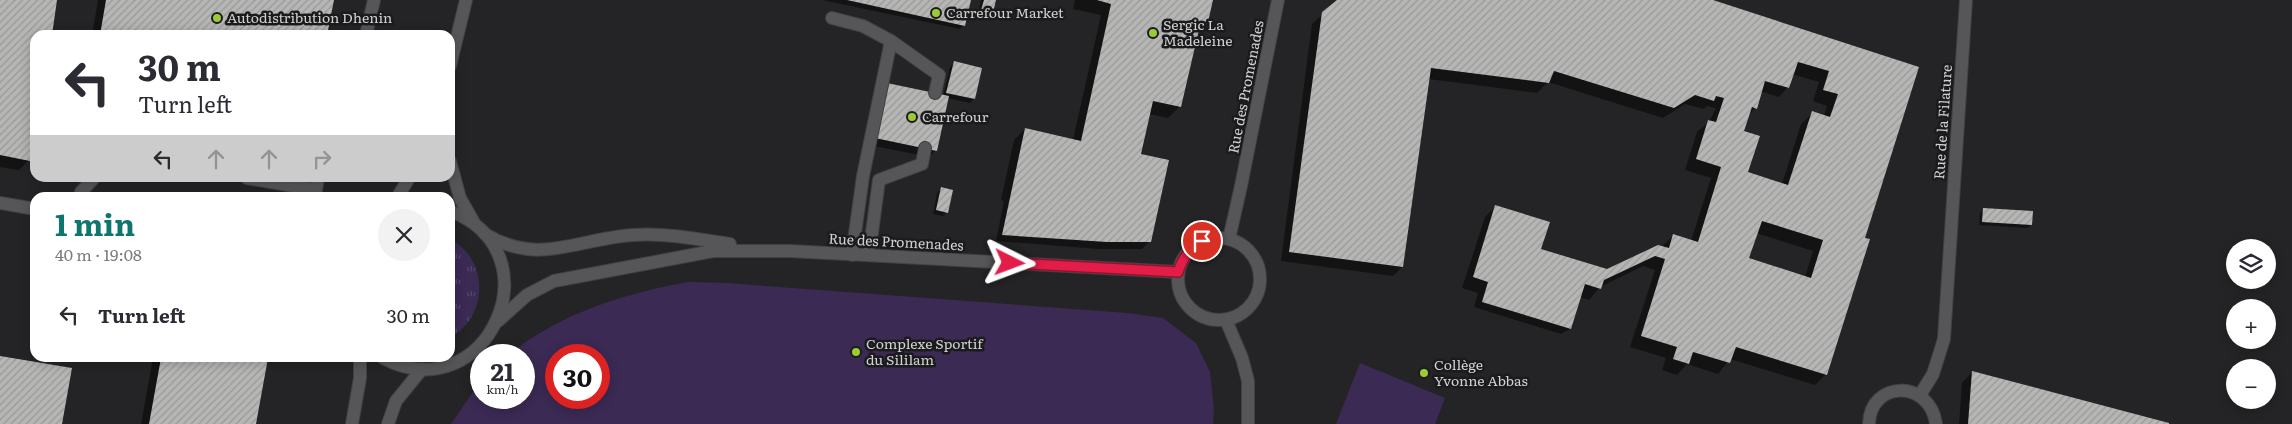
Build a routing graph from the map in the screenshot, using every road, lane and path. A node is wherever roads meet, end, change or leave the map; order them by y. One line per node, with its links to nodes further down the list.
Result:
1 (374, 0): 6 (street)
2 (466, 0): 8 (street)
3 (1278, 0): 20 (street, Rue des Promenades)
4 (1966, 0): 32 (street, Rue de la Filature)
5 (832, 18): 7 (street)
6 (367, 30)
7 (891, 41): 9 (street); 22 (street)
8 (455, 44)
9 (935, 93)
10 (925, 148): 23 (street)
11 (455, 179): 19 (street)
12 (90, 182): 15 (street)
13 (270, 182): 14 (street)
14 (317, 182)
15 (81, 192)
16 (0, 203): 17 (street)
17 (30, 208)
18 (455, 214): 19 (street, Rue des Promenades)
19 (481, 230): 21 (street, Rue des Promenades); 26 (street)
20 (1229, 239): 24 (street); 25 (street)
21 (762, 250): 22 (street, Rue des Promenades); 26 (street, Rue des Promenades)
22 (852, 255): 23 (street, Rue des Promenades)
23 (869, 255): 24 (street, Rue des Promenades)
24 (1178, 272): 25 (street)
25 (1226, 320): 35 (street)
26 (498, 321): 30 (street)
27 (360, 362): 33 (street)
28 (392, 362): 31 (street)
29 (454, 362): 31 (street)
30 (455, 362)
31 (422, 369): 34 (street)
32 (1920, 395): 36 (street); 37 (street)
33 (352, 424)
34 (388, 424)
35 (1248, 424)
36 (1869, 424)
37 (1936, 424)

